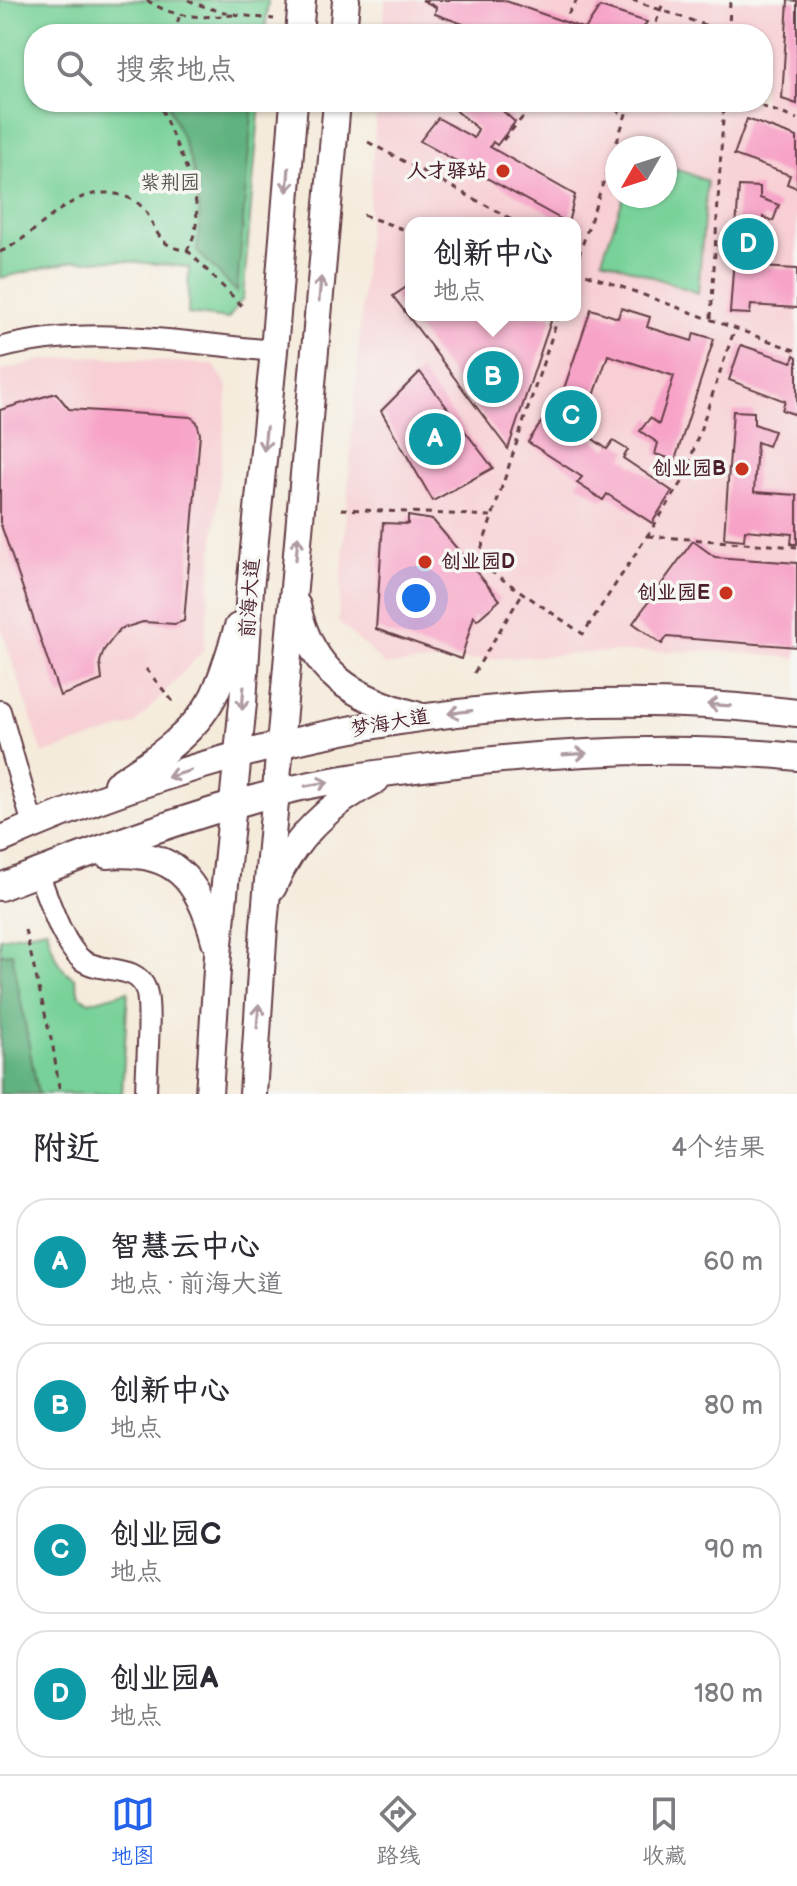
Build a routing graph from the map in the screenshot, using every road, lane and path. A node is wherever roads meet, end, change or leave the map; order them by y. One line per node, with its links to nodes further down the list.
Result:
1 (147, 0): 11 (path)
2 (188, 0): 12 (path)
3 (302, 0): 15 (main road)
4 (346, 0): 16 (main road)
5 (577, 0): 10 (path)
6 (632, 0): 9 (path)
7 (664, 0): 9 (path)
8 (730, 0): 19 (path)
9 (660, 10): 17 (path); 18 (path)
10 (568, 14)
11 (180, 15): 12 (path); 14 (path)
12 (233, 15): 13 (path)
13 (274, 19)
14 (177, 24)
15 (300, 24)
16 (344, 24)
17 (655, 24)
18 (700, 24)
19 (729, 24)
20 (773, 110): 29 (path)
21 (164, 112): 36 (path)
22 (293, 112): 44 (main road, 前海大道, one-way to 44)
23 (336, 112): 51 (main road, one-way to 23)
24 (527, 112): 30 (path)
25 (620, 112): 28 (path)
26 (626, 112): 28 (path)
27 (723, 112): 40 (path)
28 (625, 116): 35 (path)
29 (797, 119)
30 (503, 140)
31 (368, 142): 33 (path)
32 (363, 215): 34 (path)
33 (508, 217)
34 (405, 230)
35 (581, 242)
36 (187, 250): 37 (path); 39 (path)
37 (0, 252)
38 (581, 270): 40 (path)
39 (245, 309)
40 (711, 319): 42 (path)
41 (557, 321): 47 (path)
42 (735, 328): 45 (path); 48 (path)
43 (0, 348): 44 (street)
44 (274, 351): 50 (main road, 前海大道, one-way to 50)
45 (797, 351)
46 (341, 509): 47 (path)
47 (492, 516): 52 (path)
48 (648, 536): 49 (path); 52 (path)
49 (797, 547)
50 (250, 589): 60 (main road, 前海大道, one-way to 60); 65 (main road)
51 (294, 589): 58 (main road); 59 (main road)
52 (522, 593): 54 (path)
53 (146, 669): 55 (path)
54 (474, 673)
55 (175, 704)
56 (0, 711): 66 (street)
57 (797, 713): 58 (main road, 梦海大道, one-way to 58)
58 (424, 716): 59 (main road, 梦海大道)
59 (282, 744): 60 (main road, 梦海大道); 63 (main road)
60 (237, 757): 64 (main road, 前海大道); 65 (main road, 梦海大道, one-way to 65)
61 (797, 757): 62 (main road, one-way to 61)
62 (393, 771): 63 (main road, one-way to 62); 70 (main road)
63 (277, 793): 64 (main road); 70 (main road)
64 (232, 805): 68 (main road); 72 (main road, 前海大道)
65 (84, 806): 66 (main road, 梦海大道)
66 (33, 825): 67 (main road, 梦海大道)
67 (0, 840)
68 (47, 870): 69 (main road); 72 (main road); 74 (street)
69 (0, 887)
70 (264, 926): 76 (main road, one-way to 70)
71 (25, 930): 73 (path)
72 (218, 954): 75 (main road, 前海大道)
73 (60, 1094)
74 (146, 1094)
75 (209, 1094)
76 (253, 1094)

